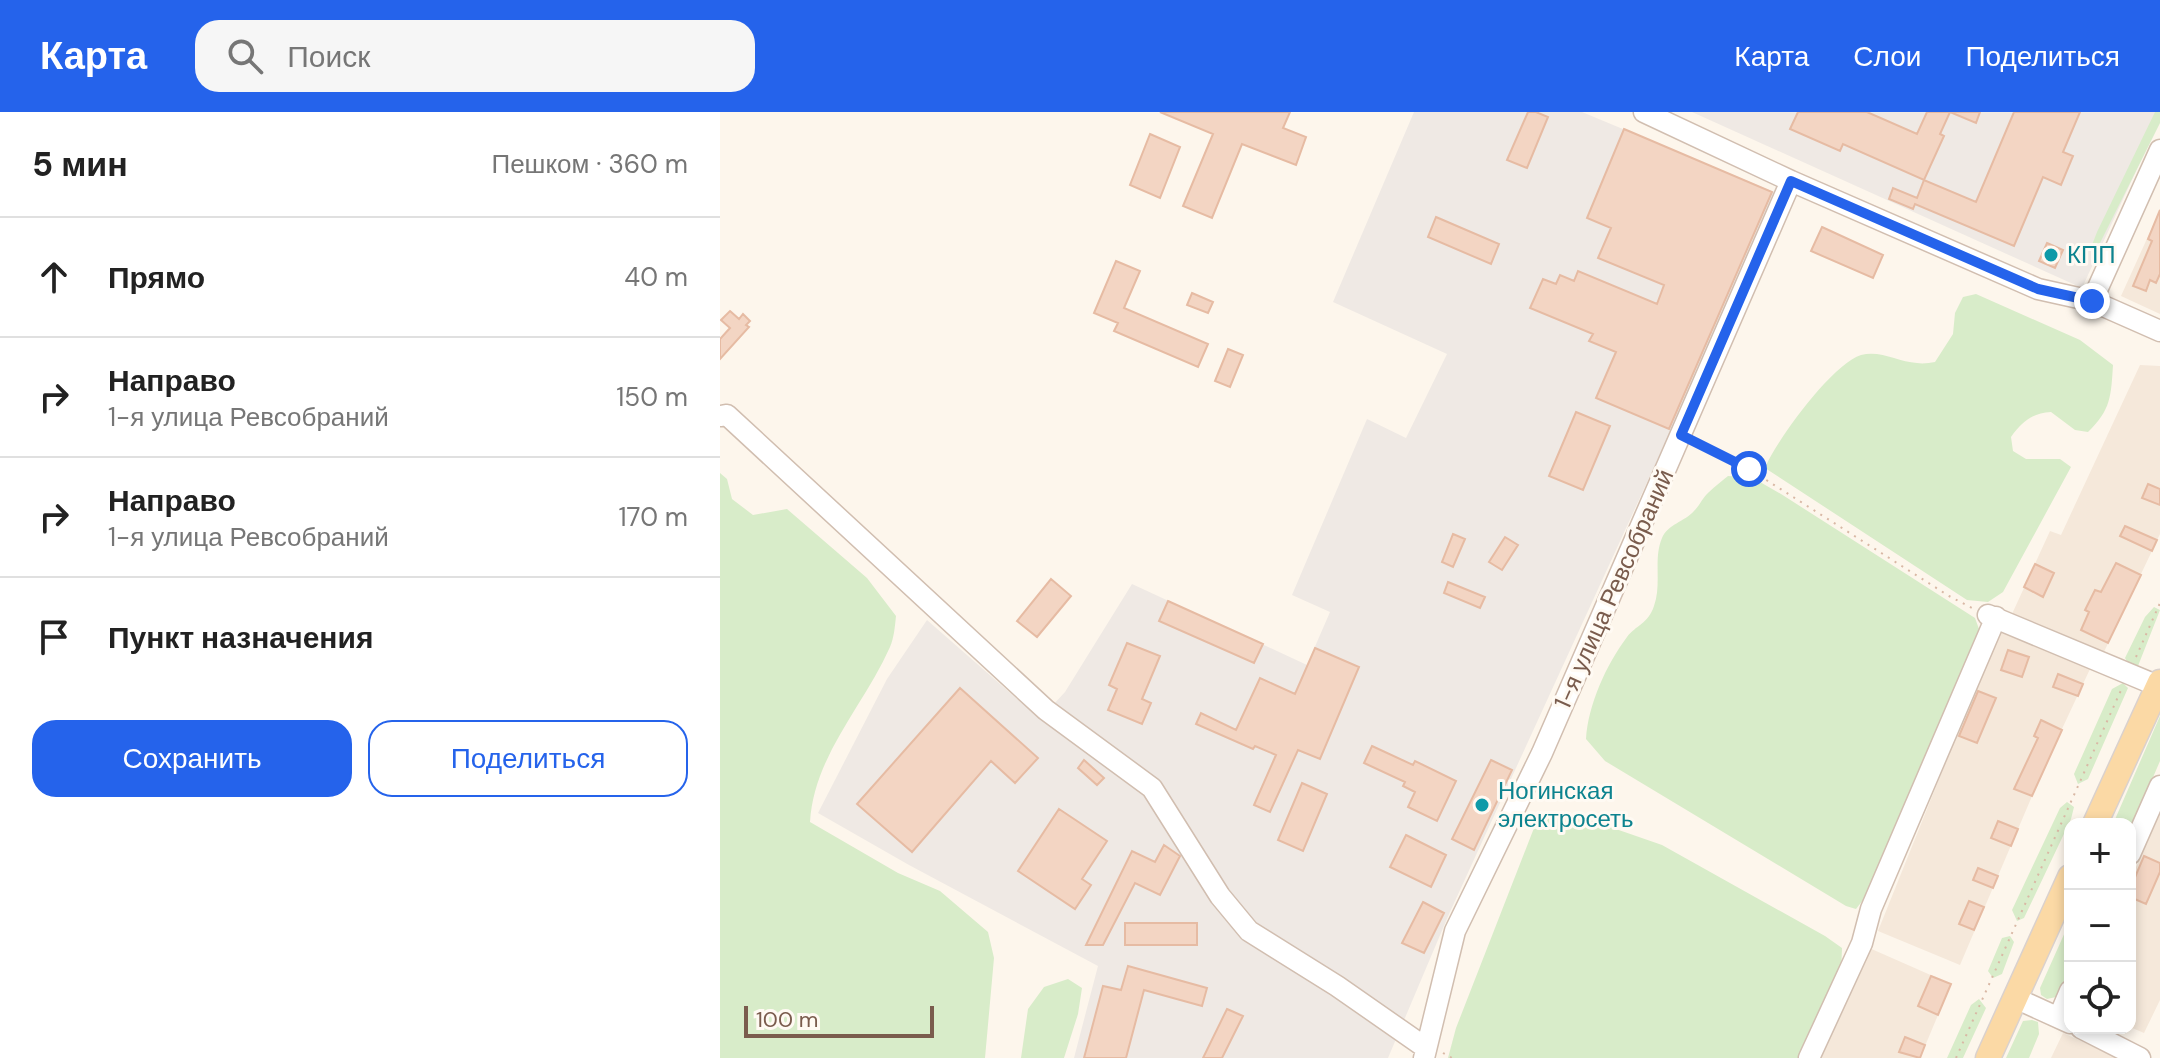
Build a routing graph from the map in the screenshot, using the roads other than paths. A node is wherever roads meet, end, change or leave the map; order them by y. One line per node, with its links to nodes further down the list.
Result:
1 (1644, 112): 3 (street)
2 (2160, 150): 4 (street)
3 (1791, 181): 4 (street); 15 (street, 1-я улица Ревсобраний)
4 (2092, 301): 5 (street)
5 (2160, 331)
6 (720, 416): 15 (street)
7 (2159, 684): 9 (main road); 16 (street)
8 (2160, 786): 10 (street)
9 (2098, 818)
10 (2136, 840)
11 (2064, 890): 12 (main road)
12 (2015, 998): 13 (street); 17 (main road)
13 (2064, 1020)
14 (2093, 1034): 18 (street)
15 (1425, 1053)
16 (1809, 1058)
17 (1988, 1058)
18 (2140, 1058)

